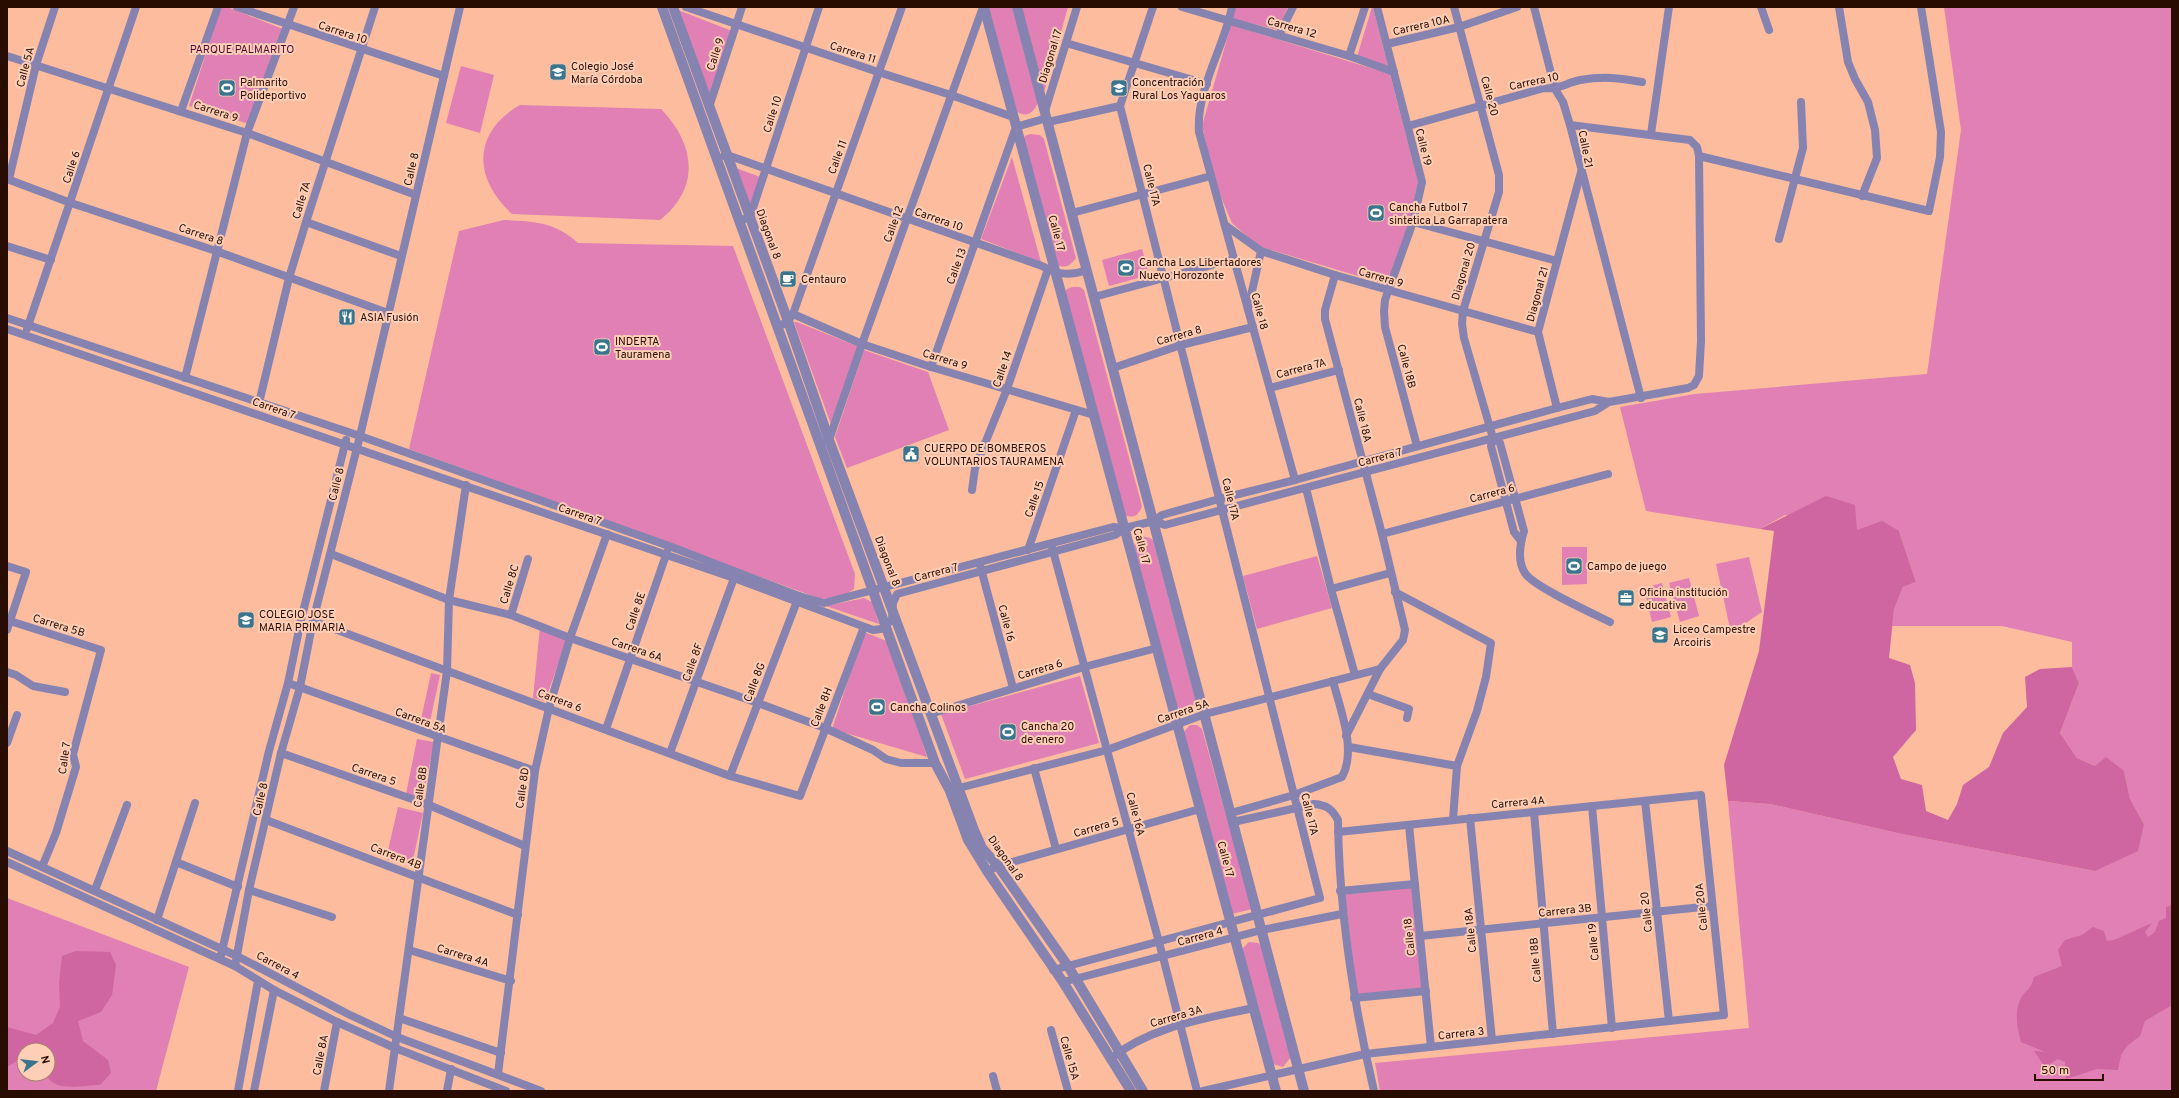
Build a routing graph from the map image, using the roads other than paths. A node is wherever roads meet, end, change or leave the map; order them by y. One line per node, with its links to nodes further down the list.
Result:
1 (55, 7): 43 (street, Calle 5A)
2 (136, 7): 49 (street, Calle 6)
3 (218, 7): 56 (street)
4 (236, 7): 32 (street, Carrera 10)
5 (294, 7): 32 (street)
6 (375, 7): 39 (street, Calle 7A)
7 (460, 7): 46 (street, Calle 8)
8 (662, 7): 65 (street, Diagonal 8)
9 (672, 7): 55 (street, Diagonal 8)
10 (686, 7): 31 (street, Carrera 11)
11 (742, 7): 31 (street, Calle 9)
12 (819, 7): 38 (street, Calle 10)
13 (902, 7): 44 (street, Calle 11)
14 (983, 7): 51 (street, Calle 12); 58 (street, Calle 17)
15 (1017, 7): 57 (street, Calle 17)
16 (1077, 7): 36 (street, Diagonal 17)
17 (1154, 7): 42 (street)
18 (1182, 7): 30 (street, Carrera 12)
19 (1232, 7): 30 (street)
20 (1293, 7): 35 (street)
21 (1365, 7): 41 (street)
22 (1376, 7): 37 (street, Calle 19)
23 (1454, 7): 33 (street, Calle 20)
24 (1517, 7): 33 (street, Carrera 10A)
25 (1534, 7): 50 (street, Calle 21)
26 (1669, 7): 62 (street)
27 (1761, 7): 34 (street)
28 (1839, 7): 76 (street)
29 (1921, 7): 76 (street)
30 (1229, 21): 35 (street, Carrera 12); 48 (street)
31 (737, 23): 38 (street, Carrera 11); 55 (street, Calle 9)
32 (288, 25): 39 (street, Carrera 10); 61 (street)
33 (1459, 27): 37 (street, Carrera 10A); 53 (street, Calle 20)
34 (1769, 30)
35 (1279, 35): 41 (street, Carrera 12)
36 (1066, 43): 42 (street); 57 (street, Diagonal 17)
37 (1387, 44): 45 (street, Calle 19)
38 (805, 48): 44 (street, Carrera 11); 67 (street, Calle 10)
39 (361, 49): 46 (street, Carrera 10); 66 (street, Calle 7A)
40 (7, 56): 43 (street, Carrera 9)
41 (1349, 56): 45 (street, Carrera 12)
42 (1136, 63): 48 (street); 54 (street)
43 (36, 65): 49 (street, Carrera 9); 70 (street, Calle 5A)
44 (878, 72): 51 (street, Carrera 11); 74 (street, Calle 11)
45 (1394, 72): 60 (street, Calle 19)
46 (444, 76): 73 (street, Calle 8)
47 (1642, 82): 50 (street, Carrera 10)
48 (1207, 84): 69 (street, Calle 18)
49 (108, 87): 56 (street, Carrera 9); 77 (street, Calle 6)
50 (1554, 89): 53 (street, Carrera 10); 59 (street, Calle 21)
51 (951, 95): 58 (street, Carrera 11); 80 (street, Calle 12)
52 (1801, 102): 71 (street)
53 (1481, 105): 60 (street, Carrera 10); 72 (street, Calle 20)
54 (1120, 106): 57 (street); 75 (street, Calle 17A)
55 (709, 107): 63 (street, Diagonal 8)
56 (181, 112): 61 (street, Carrera 9)
57 (1046, 117): 58 (street); 78 (street, Calle 17)
58 (1015, 122): 87 (street, Calle 13); 96 (street, Calle 17)
59 (1570, 124): 62 (street); 68 (street, Calle 21)
60 (1408, 126): 83 (street, Calle 19)
61 (247, 133): 66 (street, Carrera 9); 89 (street)
62 (1651, 134): 64 (street)
63 (727, 155): 65 (street); 67 (street, Carrera 10); 79 (street, Diagonal 8)
64 (1699, 156): 71 (street); 121 (street, Carrera 7)
65 (717, 158): 81 (street, Diagonal 8)
66 (324, 161): 73 (street, Carrera 9); 82 (street, Calle 7A)
67 (766, 169): 74 (street, Carrera 10); 79 (street, Calle 10)
68 (1581, 171): 94 (street, Calle 21); 121 (street)
69 (1211, 176): 75 (street); 84 (street, Calle 18)
70 (8, 179): 77 (street, Carrera 8)
71 (1795, 179): 76 (street); 85 (street)
72 (1499, 192): 86 (street, Diagonal 20)
73 (416, 194): 91 (street, Calle 8)
74 (836, 194): 80 (street, Carrera 10); 106 (street, Calle 11)
75 (1142, 194): 78 (street); 99 (street, Calle 17A)
76 (1862, 196)
77 (71, 203): 89 (street, Carrera 8); 93 (street, Calle 6)
78 (1072, 213): 95 (street, Calle 17)
79 (750, 217): 81 (street); 106 (street, Diagonal 8)
80 (906, 219): 87 (street, Carrera 10); 113 (street, Calle 12)
81 (740, 221): 108 (street, Diagonal 8)
82 (306, 222): 91 (street); 98 (street, Calle 7A)
83 (1413, 222): 86 (street); 100 (street, Calle 19)
84 (1225, 225): 90 (street, Carrera 9); 92 (street, Calle 18)
85 (1779, 239)
86 (1483, 241): 94 (street); 103 (street, Diagonal 20)
87 (976, 243): 96 (street, Carrera 10); 115 (street, Calle 13)
88 (7, 246): 93 (street)
89 (216, 251): 98 (street, Carrera 8); 118 (street)
90 (1262, 251): 97 (street, Carrera 9); 102 (street)
91 (401, 256): 104 (street, Calle 8)
92 (1234, 259): 99 (street); 102 (street, Calle 18)
93 (51, 260): 107 (street, Calle 6)
94 (1557, 261): 111 (street, Diagonal 21)
95 (1087, 270): 96 (street, Carrera 10); 101 (street, Calle 17)
96 (1052, 271): 120 (street, Calle 14); 126 (street, Calle 17)
97 (1335, 275): 100 (street, Carrera 9); 117 (street, Calle 18A)
98 (289, 278): 104 (street, Carrera 8); 123 (street, Calle 7A)
99 (1164, 278): 101 (street); 114 (street, Calle 17A)
100 (1388, 290): 103 (street, Carrera 9); 134 (street, Calle 18B)
101 (1094, 297): 116 (street, Calle 17)
102 (1248, 310): 109 (street, Calle 18)
103 (1462, 311): 111 (street, Carrera 9); 127 (street)
104 (388, 313): 129 (street, Calle 8)
105 (7, 318): 107 (street, Carrera 7)
106 (790, 318): 108 (street); 113 (street, Carrera 9); 131 (street, Diagonal 8)
107 (28, 325): 112 (street, Calle 6); 118 (street, Carrera 7)
108 (778, 327): 133 (street, Diagonal 8)
109 (1253, 327): 114 (street, Carrera 8); 119 (street, Calle 18)
110 (7, 329): 112 (street, Carrera 7)
111 (1538, 332): 124 (street)
112 (26, 334): 132 (street, Carrera 7)
113 (862, 344): 115 (street, Carrera 9); 131 (street, Calle 12)
114 (1181, 345): 116 (street, Carrera 8); 144 (street, Calle 17A)
115 (931, 367): 120 (street, Carrera 9)
116 (1113, 368): 147 (street, Calle 17)
117 (1339, 370): 119 (street, Carrera 7A); 136 (street, Calle 18A)
118 (186, 378): 123 (street, Carrera 7)
119 (1270, 388): 139 (street, Calle 18)
120 (1007, 389): 125 (street, Carrera 9); 142 (street, Calle 14)
121 (1641, 398): 122 (street, Carrera 7)
122 (1609, 402): 124 (street, Carrera 7); 130 (street, Carrera 7)
123 (259, 403): 128 (street, Carrera 7)
124 (1557, 408): 127 (street, Carrera 7)
125 (1076, 410): 126 (street, Carrera 9); 154 (street, Calle 15)
126 (1094, 415): 148 (street, Calle 17)
127 (1489, 426): 130 (street); 134 (street, Carrera 7)
128 (348, 433): 129 (street, Carrera 7); 132 (street, Calle 8)
129 (360, 436): 135 (street, Calle 8); 152 (street, Carrera 7)
130 (1493, 438): 137 (street, Carrera 7); 143 (street); 145 (street)
131 (829, 440): 133 (street); 162 (street, Diagonal 8)
132 (345, 444): 135 (street, Carrera 7); 187 (street, Calle 8)
133 (820, 444): 164 (street, Diagonal 8)
134 (1417, 446): 136 (street, Carrera 7)
135 (356, 448): 140 (street, Carrera 7); 155 (street, Calle 8)
136 (1362, 462): 137 (street, Calle 18A); 139 (street, Carrera 7)
137 (1365, 472): 141 (street, Carrera 7); 150 (street, Calle 18A)
138 (1608, 474): 143 (street, Carrera 6)
139 (1295, 480): 144 (street, Carrera 7)
140 (466, 485): 149 (street, Carrera 7); 167 (street, Calle 8B)
141 (1306, 488): 146 (street, Carrera 7); 163 (street)
142 (972, 490)
143 (1515, 498): 145 (street, Carrera 6); 151 (street)
144 (1220, 499): 146 (street, Calle 17A); 147 (street, Carrera 7)
145 (1505, 501): 150 (street, Carrera 6); 151 (street)
146 (1222, 510): 147 (street, Carrera 7); 192 (street, Calle 17A)
147 (1154, 521): 148 (street, Carrera 7); 197 (street, Calle 17)
148 (1125, 528): 153 (street, Carrera 7); 177 (street, Calle 17)
149 (606, 534): 156 (street, Carrera 7); 176 (street, Calle 8D)
150 (1382, 534): 160 (street, Calle 18A)
151 (1520, 543): 172 (street)
152 (669, 546): 156 (street, Calle 8E); 166 (street, Carrera 7)
153 (1052, 548): 154 (street, Carrera 7); 159 (street, Carrera 7); 180 (street, Calle 16A)
154 (1028, 550): 159 (street, Carrera 7)
155 (330, 554): 167 (street, Carrera 6A); 171 (street, Calle 8)
156 (666, 556): 161 (street, Carrera 7); 179 (street, Calle 8E)
157 (528, 559): 169 (street, Calle 8C)
158 (7, 566): 170 (street)
159 (981, 567): 162 (street, Carrera 7); 168 (street, Carrera 7); 189 (street, Calle 16)
160 (1390, 573): 163 (street); 165 (street, Calle 18A)
161 (734, 578): 166 (street, Carrera 7); 185 (street, Calle 8F)
162 (884, 586): 164 (street, Carrera 7); 168 (street, Diagonal 8)
163 (1331, 589): 184 (street)
164 (874, 590): 166 (street, Carrera 7); 173 (street, Diagonal 8)
165 (1395, 592): 181 (street, Calle 18A); 210 (street)
166 (798, 598): 174 (street, Carrera 7); 193 (street, Calle 8G)
167 (449, 600): 169 (street, Carrera 6A); 182 (street, Calle 8B)
168 (894, 611): 173 (street, Carrera 7); 196 (street, Diagonal 8)
169 (511, 615): 176 (street, Carrera 6A)
170 (10, 621): 175 (street); 178 (street, Carrera 5B)
171 (313, 621): 182 (street, Carrera 6); 188 (street, Calle 8)
172 (1610, 622)
173 (887, 626): 174 (street, Carrera 7); 209 (street, Diagonal 8)
174 (864, 627): 200 (street, Calle 8H)
175 (7, 630)
176 (570, 638): 179 (street, Carrera 6A); 194 (street, Calle 8D)
177 (1157, 648): 180 (street, Carrera 6); 199 (street, Calle 17)
178 (101, 650): 239 (street, Calle 7)
179 (631, 658): 185 (street, Carrera 6A); 201 (street, Calle 8E)
180 (1084, 667): 189 (street, Carrera 6); 206 (street, Calle 16A)
181 (1380, 669): 184 (street, Carrera 5A); 191 (street)
182 (448, 671): 194 (street, Carrera 6); 203 (street, Calle 8B)
183 (7, 672): 190 (street)
184 (1355, 676): 186 (street, Carrera 5A)
185 (696, 681): 193 (street, Carrera 6A); 208 (street, Calle 8F)
186 (1334, 681): 192 (street, Carrera 5A); 202 (street)
187 (288, 683): 188 (street, Carrera 5A); 243 (street, Calle 8)
188 (300, 687): 203 (street, Carrera 5A); 207 (street, Calle 8)
189 (1013, 688): 196 (street, Carrera 6)
190 (65, 692)
191 (1368, 694): 198 (street); 202 (street)
192 (1269, 697): 197 (street, Carrera 5A); 215 (street, Calle 17A)
193 (758, 703): 200 (street, Carrera 6A); 213 (street, Calle 8G)
194 (548, 708): 201 (street, Carrera 6); 212 (street, Calle 8D)
195 (17, 714): 204 (street)
196 (930, 714): 214 (street, Diagonal 8)
197 (1205, 714): 199 (street, Carrera 5A); 226 (street, Calle 17)
198 (1407, 718)
199 (1178, 724): 206 (street, Carrera 5A); 224 (street, Calle 17)
200 (824, 728): 209 (street, Carrera 6A); 217 (street, Calle 8H)
201 (606, 729): 208 (street, Carrera 6)
202 (1346, 736): 205 (street)
203 (438, 738): 212 (street, Carrera 5A); 221 (street, Calle 8B)
204 (7, 743)
205 (1349, 747): 210 (street); 215 (street)
206 (1107, 750): 211 (street, Carrera 5A); 231 (street, Calle 16A)
207 (281, 753): 221 (street, Carrera 5); 229 (street, Calle 8)
208 (670, 753): 213 (street, Carrera 6)
209 (935, 763): 240 (street, Diagonal 8)
210 (1457, 766): 228 (street)
211 (1034, 768): 214 (street, Carrera 5A); 234 (street)
212 (535, 771): 233 (street, Calle 8D)
213 (730, 776): 217 (street, Carrera 6)
214 (959, 788): 238 (street, Diagonal 8)
215 (1294, 795): 222 (street, Calle 17A); 226 (street)
216 (1701, 795): 218 (street, Carrera 4A); 247 (street, Calle 20A)
217 (800, 796)
218 (1646, 801): 223 (street, Carrera 4A); 248 (street, Calle 20)
219 (195, 804): 237 (street)
220 (127, 805): 244 (street)
221 (429, 805): 233 (street, Carrera 5); 241 (street, Calle 8B)
222 (1297, 806): 226 (street); 232 (street); 249 (street, Calle 17A)
223 (1592, 806): 225 (street, Carrera 4A); 253 (street, Calle 19)
224 (1200, 810): 231 (street, Carrera 5); 255 (street, Calle 17)
225 (1534, 812): 227 (street, Carrera 4A); 256 (street, Calle 18B)
226 (1232, 817): 249 (street, Calle 17)
227 (1470, 818): 228 (street, Carrera 4A); 257 (street, Calle 18A)
228 (1453, 819): 230 (street, Carrera 4A)
229 (266, 820): 241 (street, Carrera 4B); 245 (street, Calle 8)
230 (1408, 825): 232 (street, Carrera 4A); 242 (street, Calle 18)
231 (1128, 829): 234 (street, Carrera 5); 261 (street, Calle 16A)
232 (1338, 832): 246 (street)
233 (525, 846): 251 (street, Calle 8D)
234 (1056, 850): 238 (street, Carrera 5)
235 (7, 851): 239 (street, Carrera 4)
236 (7, 862): 266 (street, Carrera 4)
237 (176, 862): 243 (street); 254 (street)
238 (998, 866): 240 (street, Carrera 5); 268 (street, Diagonal 8)
239 (42, 867): 244 (street, Carrera 4)
240 (987, 872): 269 (street, Diagonal 8)
241 (419, 876): 251 (street, Carrera 4B); 262 (street, Calle 8B)
242 (1415, 884): 246 (street); 259 (street, Calle 18)
243 (238, 887): 263 (street, Calle 8)
244 (95, 890): 254 (street, Carrera 4)
245 (249, 890): 252 (street); 264 (street, Calle 8)
246 (1340, 892): 250 (street)
247 (1712, 906): 248 (street, Carrera 3B); 278 (street, Calle 20A)
248 (1657, 912): 253 (street, Carrera 3B); 280 (street, Calle 20)
249 (1257, 914): 255 (street); 258 (street, Calle 17)
250 (1342, 914): 258 (street, Carrera 4); 276 (street)
251 (518, 915): 272 (street, Calle 8D)
252 (332, 917)
253 (1602, 917): 256 (street, Carrera 3B); 283 (street, Calle 19)
254 (157, 920): 263 (street, Carrera 4)
255 (1230, 922): 260 (street, Calle 17); 261 (street)
256 (1543, 923): 257 (street, Carrera 3B); 285 (street, Calle 18B)
257 (1481, 929): 259 (street, Carrera 3B); 287 (street, Calle 18A)
258 (1262, 930): 260 (street, Carrera 4); 295 (street, Calle 17)
259 (1420, 936): 275 (street, Calle 18)
260 (1235, 938): 265 (street, Carrera 4); 277 (street, Calle 17)
261 (1159, 941): 265 (street, Calle 16A); 268 (street)
262 (409, 950): 272 (street, Carrera 4A); 279 (street, Calle 8B)
263 (222, 951): 264 (street, Carrera 4); 266 (street, Calle 8)
264 (237, 956): 267 (street, Calle 8); 286 (street, Carrera 4)
265 (1163, 957): 271 (street, Carrera 4); 282 (street, Calle 16A)
266 (220, 959): 267 (street, Carrera 4)
267 (235, 966): 270 (street, Carrera 4)
268 (1068, 966): 269 (street); 271 (street, Diagonal 8)
269 (1053, 970): 273 (street, Diagonal 8)
270 (258, 980): 274 (street, Carrera 4); 299 (street)
271 (1077, 980): 273 (street, Carrera 4); 290 (street, Diagonal 8)
272 (511, 981): 291 (street, Calle 8D)
273 (1063, 982): 293 (street, Diagonal 8)
274 (274, 990): 281 (street, Carrera 4); 300 (street)
275 (1426, 991): 276 (street); 288 (street, Calle 18)
276 (1354, 998): 292 (street)
277 (1253, 1008): 282 (street, Carrera 3A); 297 (street, Calle 17)
278 (1724, 1015): 280 (street, Carrera 3)
279 (399, 1018): 286 (street, Calle 8B); 291 (street)
280 (1669, 1021): 283 (street, Carrera 3)
281 (337, 1022): 289 (street, Carrera 4); 301 (street, Calle 8A)
282 (1180, 1025): 290 (street, Carrera 3A); 310 (street, Calle 16A)
283 (1612, 1028): 285 (street, Carrera 3)
284 (1051, 1030): 307 (street, Calle 15A)
285 (1553, 1034): 287 (street, Carrera 3)
286 (397, 1037): 289 (street, Calle 8B); 296 (street, Carrera 4)
287 (1492, 1040): 288 (street, Carrera 3)
288 (1431, 1047): 292 (street, Carrera 3)
289 (395, 1048): 294 (street, Carrera 4); 302 (street, Calle 8B)
290 (1118, 1052): 293 (street, Carrera 3A); 309 (street, Diagonal 8)
291 (501, 1053): 296 (street, Calle 8D)
292 (1365, 1054): 295 (street, Carrera 3); 314 (street)
293 (1110, 1059): 308 (street, Diagonal 8)
294 (451, 1069): 303 (street); 304 (street, Carrera 4)
295 (1298, 1069): 297 (street, Carrera 3); 313 (street, Calle 17)
296 (498, 1074): 305 (street, Carrera 4)
297 (1272, 1075): 311 (street, Carrera 3); 312 (street, Calle 17)
298 (993, 1076): 306 (street)
299 (238, 1091)
300 (254, 1091)
301 (324, 1091)
302 (389, 1091)
303 (447, 1091)
304 (506, 1091)
305 (541, 1091)
306 (997, 1091)
307 (1068, 1091)
308 (1132, 1091)
309 (1143, 1091)
310 (1197, 1091)
311 (1203, 1091)
312 (1276, 1091)
313 (1304, 1091)
314 (1374, 1091)

